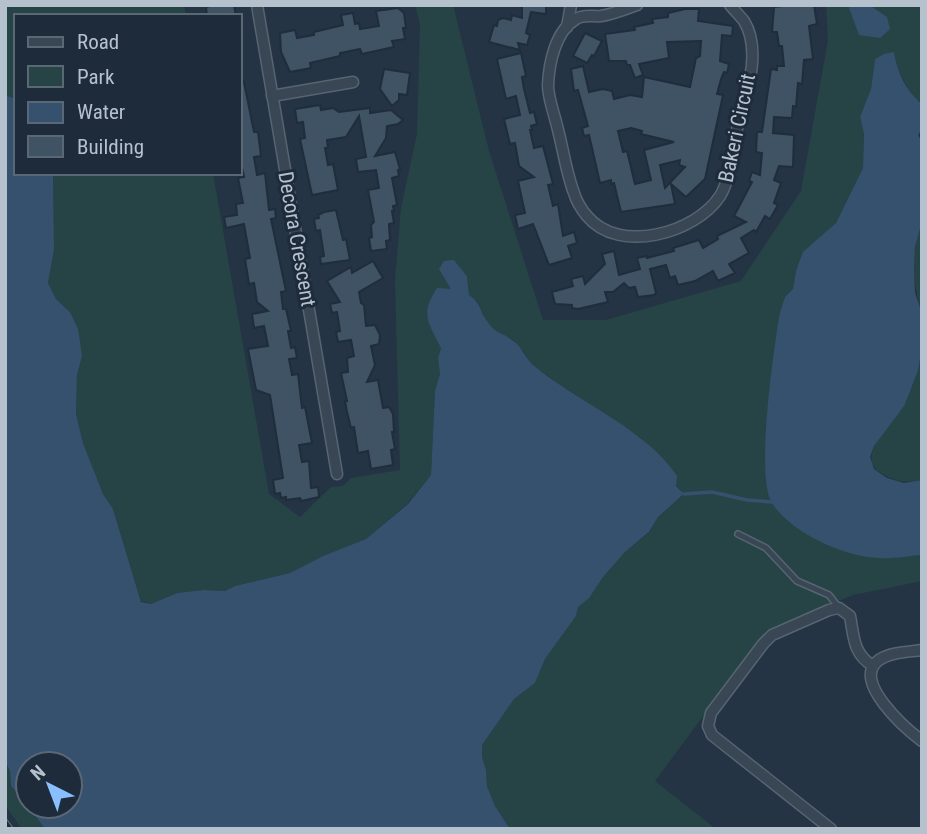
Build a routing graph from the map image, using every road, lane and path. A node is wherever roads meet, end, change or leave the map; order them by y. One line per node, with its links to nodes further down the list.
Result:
1 (257, 5): 7 (street, Decora Crescent)
2 (571, 5): 5 (street, Bakeri Circuit)
3 (637, 5): 5 (street)
4 (730, 5): 5 (street, Bakeri Circuit)
5 (567, 27)
6 (353, 82): 7 (street)
7 (272, 96): 8 (street, Decora Crescent)
8 (337, 474)
9 (738, 534): 10 (lane)
10 (839, 608): 12 (street); 14 (street)
11 (922, 650): 12 (street)
12 (873, 666): 13 (street)
13 (922, 741)
14 (831, 829)

